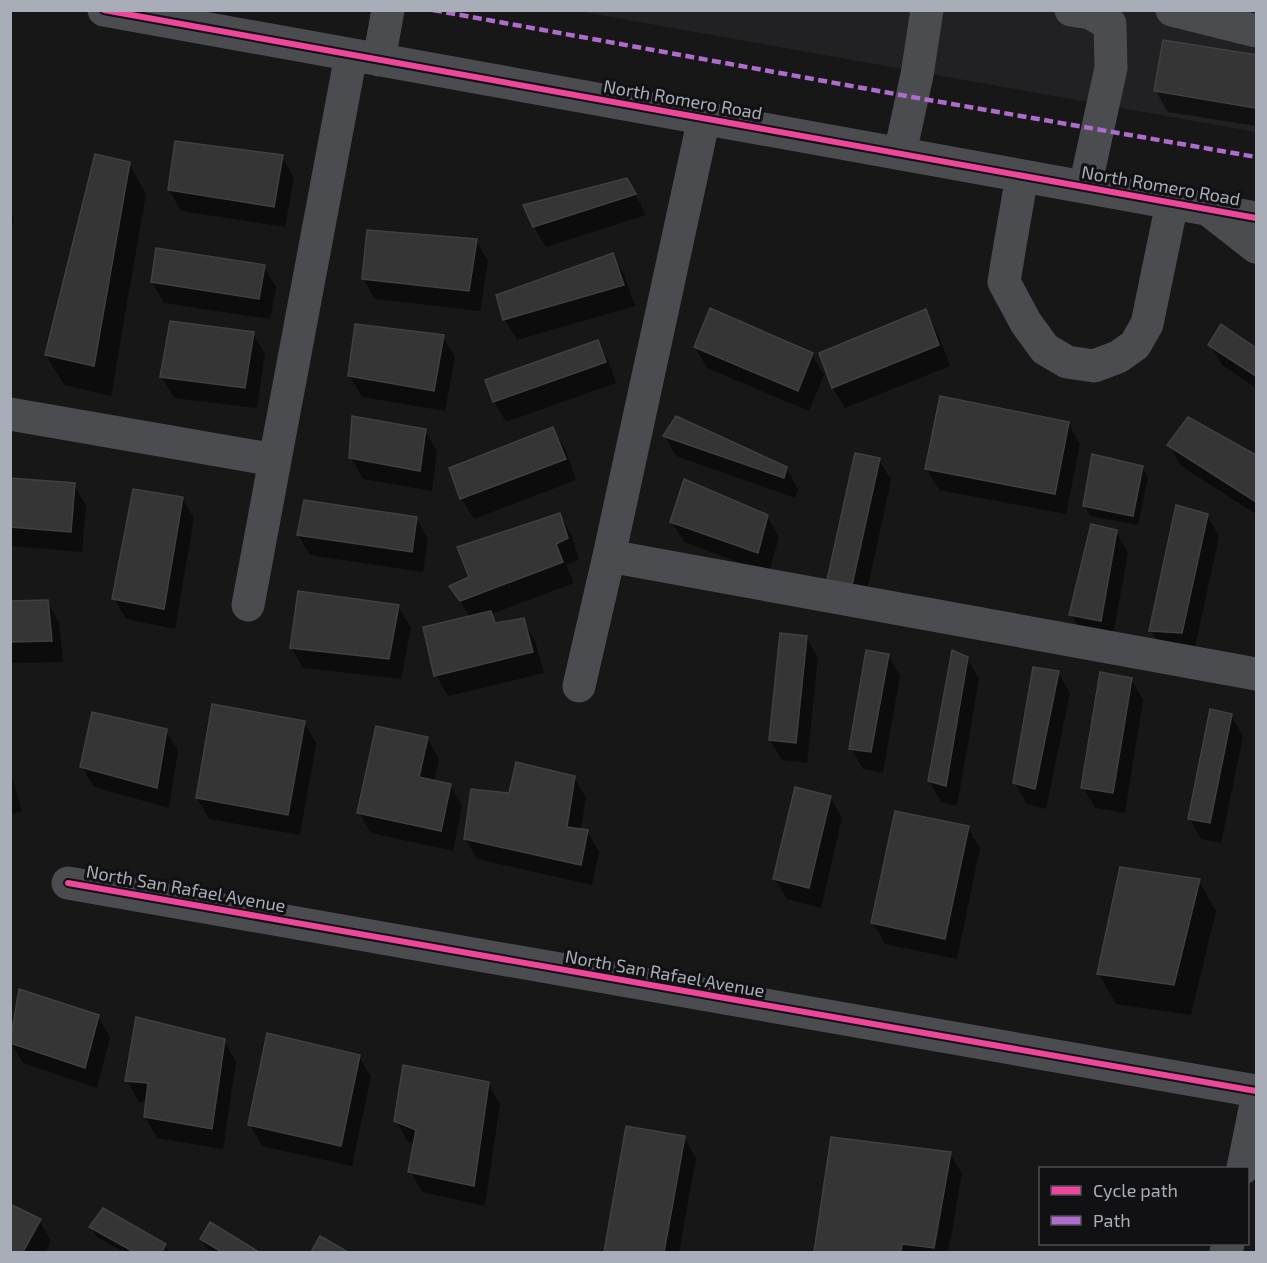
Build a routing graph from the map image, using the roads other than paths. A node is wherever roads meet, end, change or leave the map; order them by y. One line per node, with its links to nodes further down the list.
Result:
1 (104, 10): 6 (street, North Romero Road)
2 (388, 10): 8 (street)
3 (927, 10): 10 (street)
4 (1172, 10): 7 (street)
5 (1095, 14): 12 (street)
6 (151, 15): 8 (street, North Romero Road)
7 (1246, 23)
8 (365, 58): 9 (street, North Romero Road); 18 (street)
9 (704, 118): 10 (street, North Romero Road); 19 (street)
10 (900, 153): 11 (street, North Romero Road)
11 (1022, 176): 12 (street, North Romero Road); 13 (street)
12 (1085, 187): 13 (street, North Romero Road)
13 (1172, 203): 14 (street, North Romero Road)
14 (1206, 208): 15 (street, North Romero Road); 16 (street)
15 (1257, 218)
16 (1257, 247)
17 (10, 414): 18 (street)
18 (275, 460): 20 (street)
19 (609, 556): 21 (street); 22 (street)
20 (248, 605)
21 (1257, 674)
22 (579, 686)
23 (68, 883): 24 (street, North San Rafael Avenue)
24 (1257, 1091)
25 (1257, 1104): 26 (street)
26 (1243, 1167)

